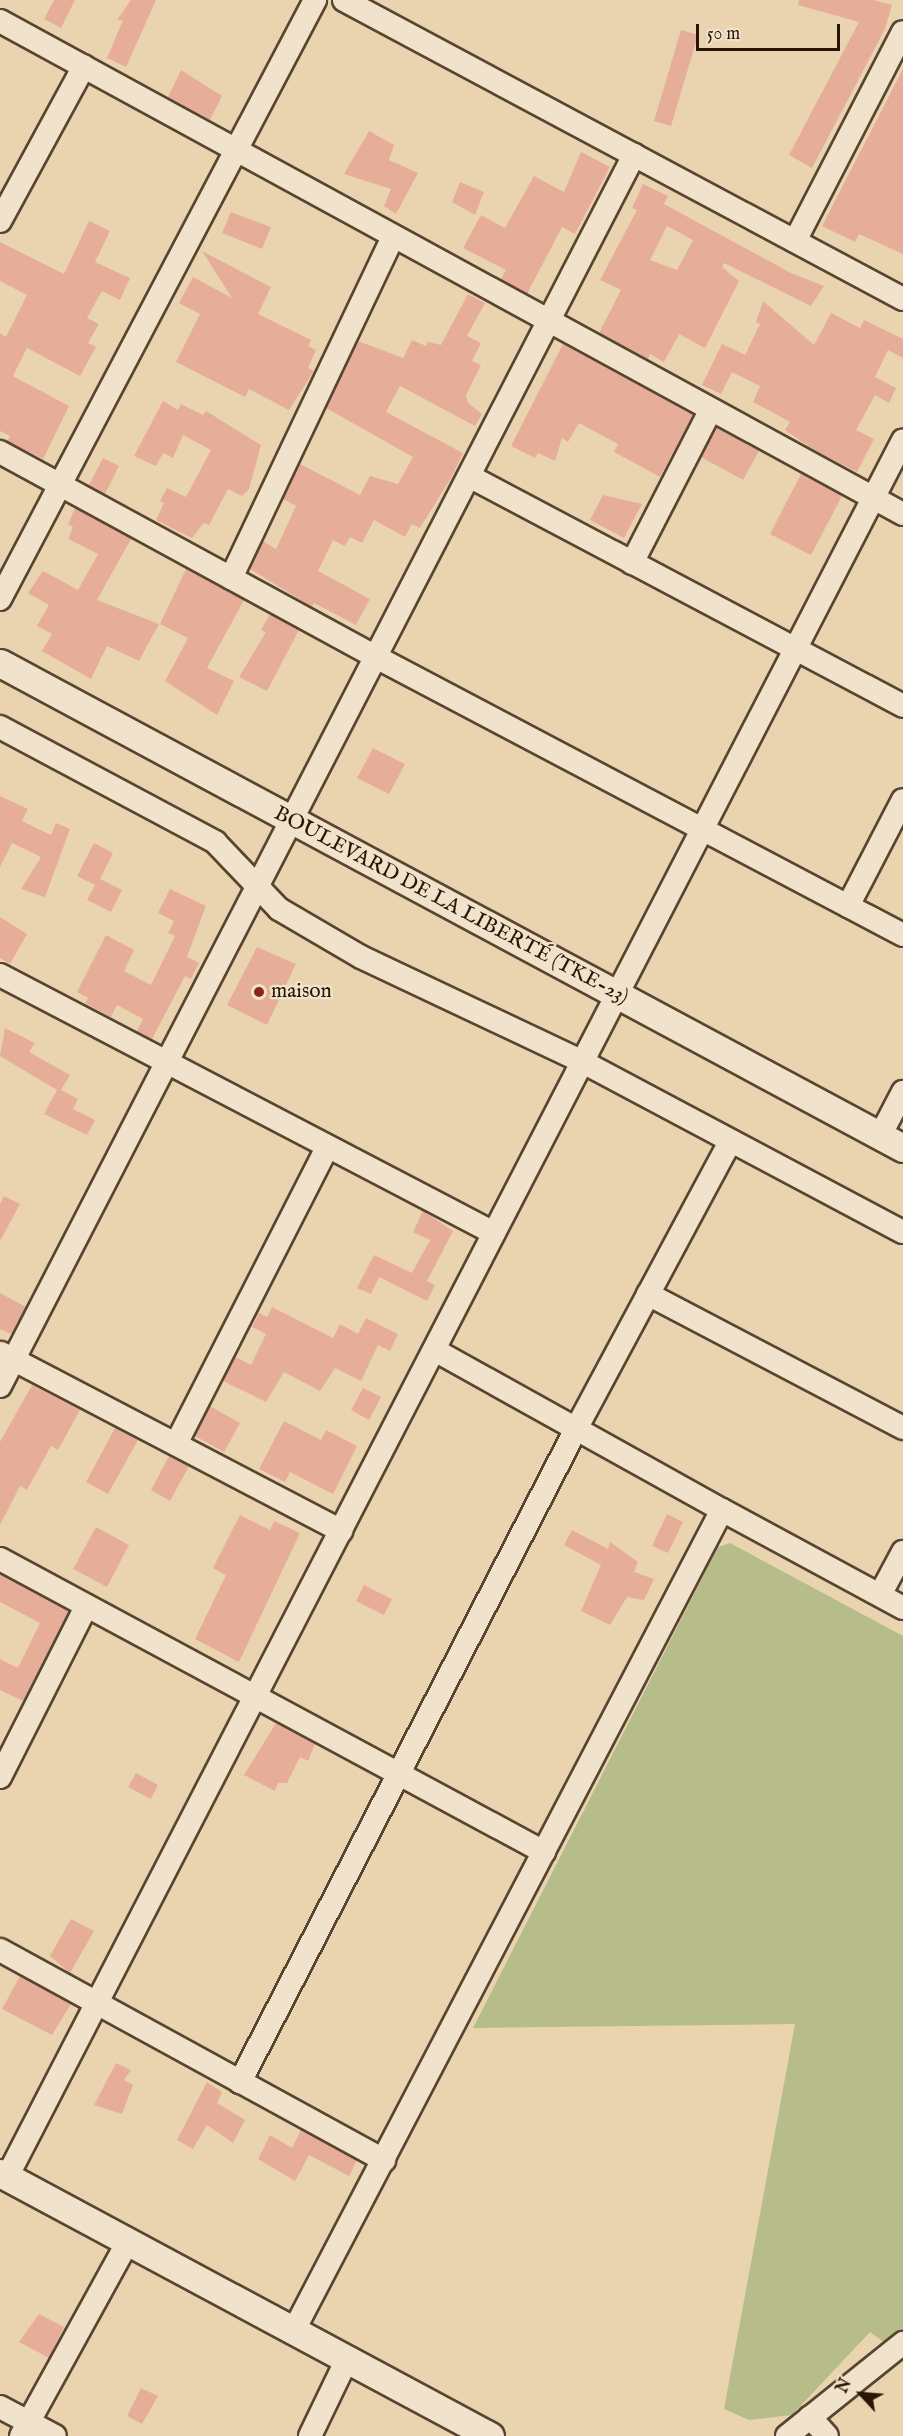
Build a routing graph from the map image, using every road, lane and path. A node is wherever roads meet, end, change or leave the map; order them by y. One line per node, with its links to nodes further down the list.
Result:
1 (315, 0): 6 (street)
2 (344, 0): 7 (street)
3 (0, 21): 5 (street)
4 (903, 32): 10 (street)
5 (84, 66): 6 (street); 8 (street)
6 (236, 152): 9 (street); 17 (street)
7 (634, 155): 10 (street); 12 (street)
8 (0, 221)
9 (393, 237): 12 (street); 21 (street)
10 (795, 241): 11 (street)
11 (903, 300)
12 (548, 322): 13 (street); 16 (street)
13 (710, 411): 18 (street); 20 (street)
14 (903, 440): 18 (street)
15 (0, 452): 17 (street)
16 (469, 476): 20 (street); 24 (street)
17 (61, 485): 21 (street); 22 (street)
18 (873, 499): 19 (street); 23 (street)
19 (903, 514)
20 (632, 563): 23 (street)
21 (231, 578): 24 (street)
22 (0, 599)
23 (796, 649): 26 (street); 30 (street)
24 (376, 657): 29 (street); 30 (street)
25 (0, 663): 29 (street, BOULEVARD DE LA LIBERTÉ (TKE-23))
26 (903, 706)
27 (0, 727): 31 (street)
28 (903, 800): 32 (street)
29 (292, 820): 31 (street); 35 (street, BOULEVARD DE LA LIBERTÉ (TKE-23))
30 (702, 830): 32 (street); 35 (street)
31 (258, 886): 36 (street); 37 (street)
32 (848, 906): 33 (street)
33 (903, 934)
34 (1, 979): 36 (street)
35 (618, 995): 37 (street); 40 (street, BOULEVARD DE LA LIBERTÉ (TKE-23))
36 (169, 1061): 41 (street); 46 (street)
37 (583, 1062): 39 (street); 43 (street)
38 (903, 1092): 40 (street)
39 (730, 1142): 42 (street); 44 (street)
40 (891, 1142)
41 (326, 1149): 43 (street); 50 (street)
42 (903, 1232)
43 (494, 1233): 45 (street)
44 (648, 1294): 48 (street); 49 (street)
45 (434, 1350): 49 (street); 52 (street)
46 (7, 1356): 47 (street); 50 (street)
47 (0, 1386)
48 (903, 1428)
49 (576, 1429): 51 (street); 59 (street)
50 (176, 1444): 52 (street)
51 (722, 1510): 55 (street); 61 (street)
52 (341, 1530): 58 (street)
53 (903, 1552): 55 (street)
54 (0, 1559): 56 (street)
55 (879, 1596): 57 (street)
56 (86, 1607): 58 (street); 60 (street)
57 (903, 1608)
58 (256, 1696): 59 (street); 63 (street)
59 (398, 1775): 61 (street); 64 (street)
60 (0, 1777)
61 (544, 1852): 65 (street)
62 (0, 1950): 63 (street)
63 (98, 2004): 64 (street); 66 (street)
64 (240, 2082): 65 (street)
65 (384, 2160): 68 (street)
66 (4, 2175): 67 (street)
67 (127, 2242): 68 (street); 73 (street)
68 (294, 2330): 70 (street)
69 (903, 2343): 72 (street)
70 (347, 2359): 75 (street); 76 (street)
71 (0, 2407): 73 (street)
72 (810, 2417): 77 (street); 78 (street)
73 (25, 2429): 74 (street)
74 (55, 2436)
75 (310, 2436)
76 (490, 2436)
77 (788, 2436)
78 (827, 2436)

